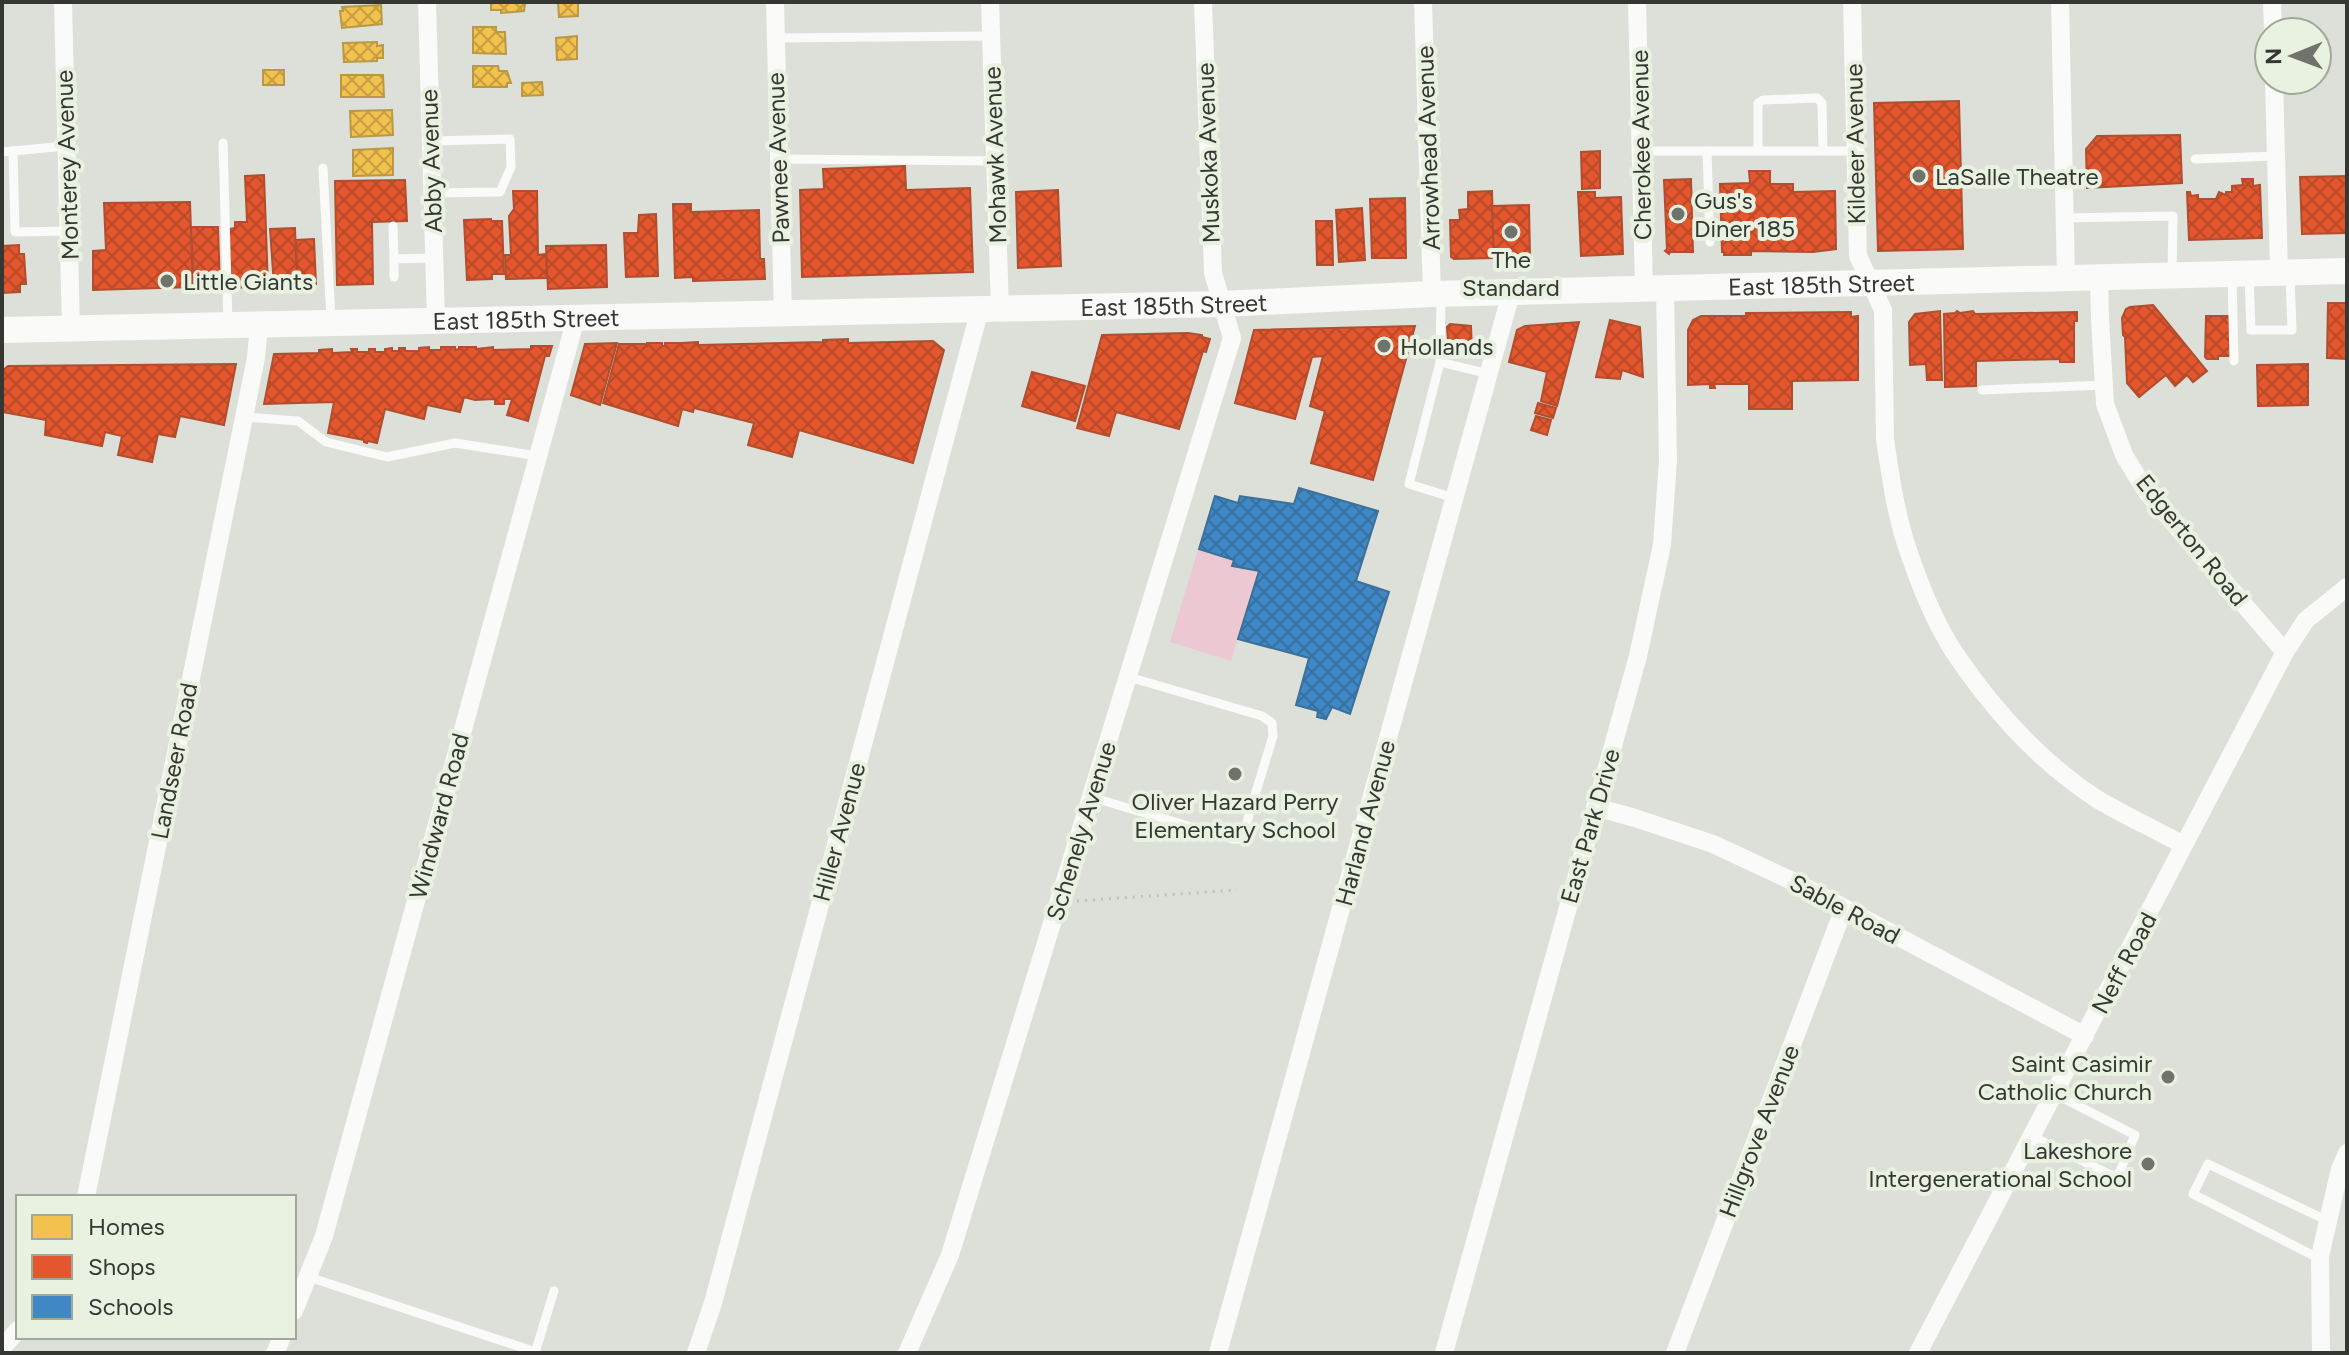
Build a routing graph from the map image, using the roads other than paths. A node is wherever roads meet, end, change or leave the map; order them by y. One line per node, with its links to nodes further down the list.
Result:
1 (63, 2): 15 (street, Monterey Avenue)
2 (427, 2): 13 (street, Abby Avenue)
3 (775, 2): 11 (street, Pawnee Avenue)
4 (990, 2): 10 (street, Mohawk Avenue)
5 (1203, 2): 45 (street, Muskoka Avenue)
6 (1423, 2): 44 (street, Arrowhead Avenue)
7 (1637, 2): 18 (street, Cherokee Avenue)
8 (1852, 2): 21 (street, Kildeer Avenue)
9 (2060, 2): 28 (street)
10 (991, 36): 11 (lane); 25 (street, Mohawk Avenue)
11 (775, 38): 23 (street, Pawnee Avenue)
12 (2274, 96): 22 (street)
13 (431, 141): 27 (street, Abby Avenue); 27 (lane)
14 (223, 143): 51 (lane)
15 (66, 146): 17 (lane); 30 (street, Monterey Avenue)
16 (1758, 150): 19 (lane); 20 (lane); 20 (lane)
17 (7, 151): 30 (lane)
18 (1641, 151): 19 (lane); 42 (street, Cherokee Avenue)
19 (1707, 151): 31 (lane)
20 (1823, 151): 21 (lane)
21 (1856, 151): 41 (street, Kildeer Avenue)
22 (2276, 156): 24 (lane); 35 (street)
23 (779, 159): 25 (lane); 47 (street, Pawnee Avenue)
24 (2195, 159)
25 (995, 161): 46 (street, Mohawk Avenue)
26 (323, 168): 50 (lane)
27 (432, 193): 32 (street, Abby Avenue)
28 (2064, 218): 37 (lane); 40 (street)
29 (393, 226): 33 (lane)
30 (69, 231): 53 (street, Monterey Avenue)
31 (1710, 242)
32 (434, 258): 33 (lane); 49 (street, Abby Avenue)
33 (394, 259): 38 (lane)
34 (2347, 271): 35 (street, East 185th Street)
35 (2285, 272): 36 (street, East 185th Street); 36 (lane)
36 (2240, 274): 37 (street, East 185th Street); 55 (lane)
37 (2172, 276): 39 (street, East 185th Street)
38 (394, 277)
39 (2099, 278): 40 (street, East 185th Street); 58 (street, Edgerton Road)
40 (2066, 279): 41 (street, East 185th Street)
41 (1871, 283): 42 (street, East 185th Street); 68 (street, Kildeer Avenue)
42 (1655, 288): 43 (street, East 185th Street); 67 (street, East Park Drive)
43 (1511, 293): 44 (street, East 185th Street); 57 (street, Harland Avenue)
44 (1436, 294): 45 (street, East 185th Street); 56 (lane)
45 (1221, 304): 46 (street, East 185th Street); 65 (street, Schenely Avenue)
46 (990, 309): 47 (street, East 185th Street); 83 (street, Hiller Avenue)
47 (783, 314): 48 (street, East 185th Street)
48 (576, 318): 49 (street, East 185th Street); 61 (street, Windward Road)
49 (436, 321): 50 (street, East 185th Street)
50 (331, 323): 52 (street, East 185th Street)
51 (228, 325): 52 (street, East 185th Street); 53 (street, East 185th Street)
52 (259, 325): 60 (street, Landseer Road)
53 (71, 329): 54 (street, East 185th Street)
54 (2, 330)
55 (2234, 361)
56 (1440, 362): 57 (lane); 62 (lane)
57 (1489, 374): 62 (street, Harland Avenue)
58 (2104, 385): 59 (lane); 64 (street, Edgerton Road)
59 (1982, 390)
60 (244, 417): 61 (lane); 74 (street, Landseer Road)
61 (538, 456): 77 (street, Windward Road)
62 (1455, 498): 85 (street, Harland Avenue)
63 (2347, 587): 64 (street, Neff Road)
64 (2285, 652): 68 (street, Neff Road)
65 (1129, 677): 66 (street, Schenely Avenue); 66 (lane)
66 (1091, 797): 84 (street, Schenely Avenue)
67 (1595, 807): 69 (street, Sable Road); 86 (street, East Park Drive)
68 (2183, 845): 70 (street, Neff Road)
69 (1844, 908): 70 (street, Sable Road); 87 (street, Hillgrove Avenue)
70 (2085, 1036): 71 (street, Neff Road)
71 (2055, 1094): 72 (street, Neff Road); 72 (lane)
72 (2032, 1136): 88 (street, Neff Road)
73 (2347, 1153): 75 (street)
74 (86, 1195)
75 (2328, 1221): 76 (street); 76 (lane)
76 (2320, 1259): 89 (street)
77 (309, 1277): 79 (street, Windward Road); 82 (lane)
78 (554, 1291): 82 (lane)
79 (296, 1306)
80 (16, 1332): 81 (street)
81 (2, 1348)
82 (536, 1352)
83 (696, 1353)
84 (907, 1353)
85 (1218, 1353)
86 (1444, 1353)
87 (1675, 1353)
88 (1918, 1353)
89 (2321, 1353)

